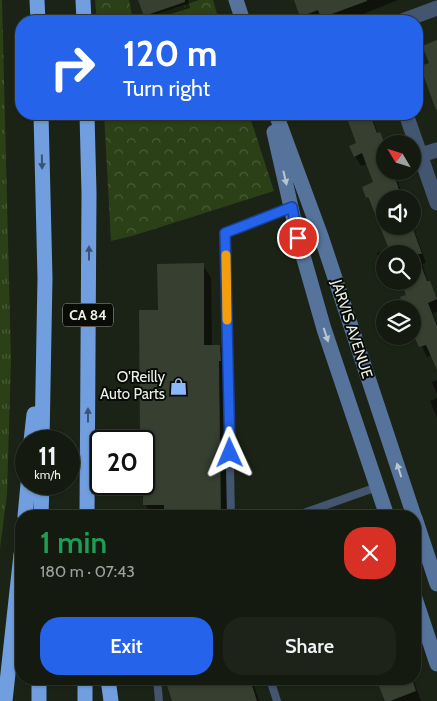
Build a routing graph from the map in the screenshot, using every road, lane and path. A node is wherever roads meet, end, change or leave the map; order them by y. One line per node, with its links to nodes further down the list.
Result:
1 (37, 0): 5 (highway)
2 (83, 0): 6 (highway)
3 (236, 0): 7 (street)
4 (437, 8): 8 (street)
5 (38, 15)
6 (84, 15)
7 (241, 15)
8 (418, 15)
9 (41, 120): 19 (highway, CA 84, one-way to 19)
10 (87, 120): 27 (highway, CA 84, one-way to 10)
11 (271, 120): 18 (street, JARVIS AVENUE, one-way to 18)
12 (278, 120): 31 (street, JARVIS AVENUE, one-way to 12)
13 (408, 120): 14 (street)
14 (414, 135)
15 (437, 150): 16 (street)
16 (421, 155): 17 (street)
17 (437, 203)
18 (292, 207): 22 (street, JARVIS AVENUE, one-way to 22); 28 (lane)
19 (45, 278): 20 (highway); 21 (highway, CA 84)
20 (32, 430)
21 (42, 430)
22 (378, 487): 29 (lane); 30 (street, JARVIS AVENUE)
23 (27, 495): 25 (highway)
24 (42, 495): 26 (highway)
25 (26, 510)
26 (41, 510)
27 (87, 510)
28 (231, 510)
29 (312, 510)
30 (385, 510)
31 (413, 510)
32 (421, 535): 33 (street, JARVIS AVENUE)
33 (437, 584)
34 (15, 609): 42 (highway)
35 (421, 616): 36 (street)
36 (437, 664)
37 (39, 685): 43 (highway)
38 (85, 685): 44 (highway)
39 (109, 685): 45 (highway)
40 (158, 685): 46 (lane)
41 (272, 685): 47 (lane)
42 (5, 701)
43 (38, 701)
44 (85, 701)
45 (111, 701)
46 (159, 701)
47 (277, 701)

